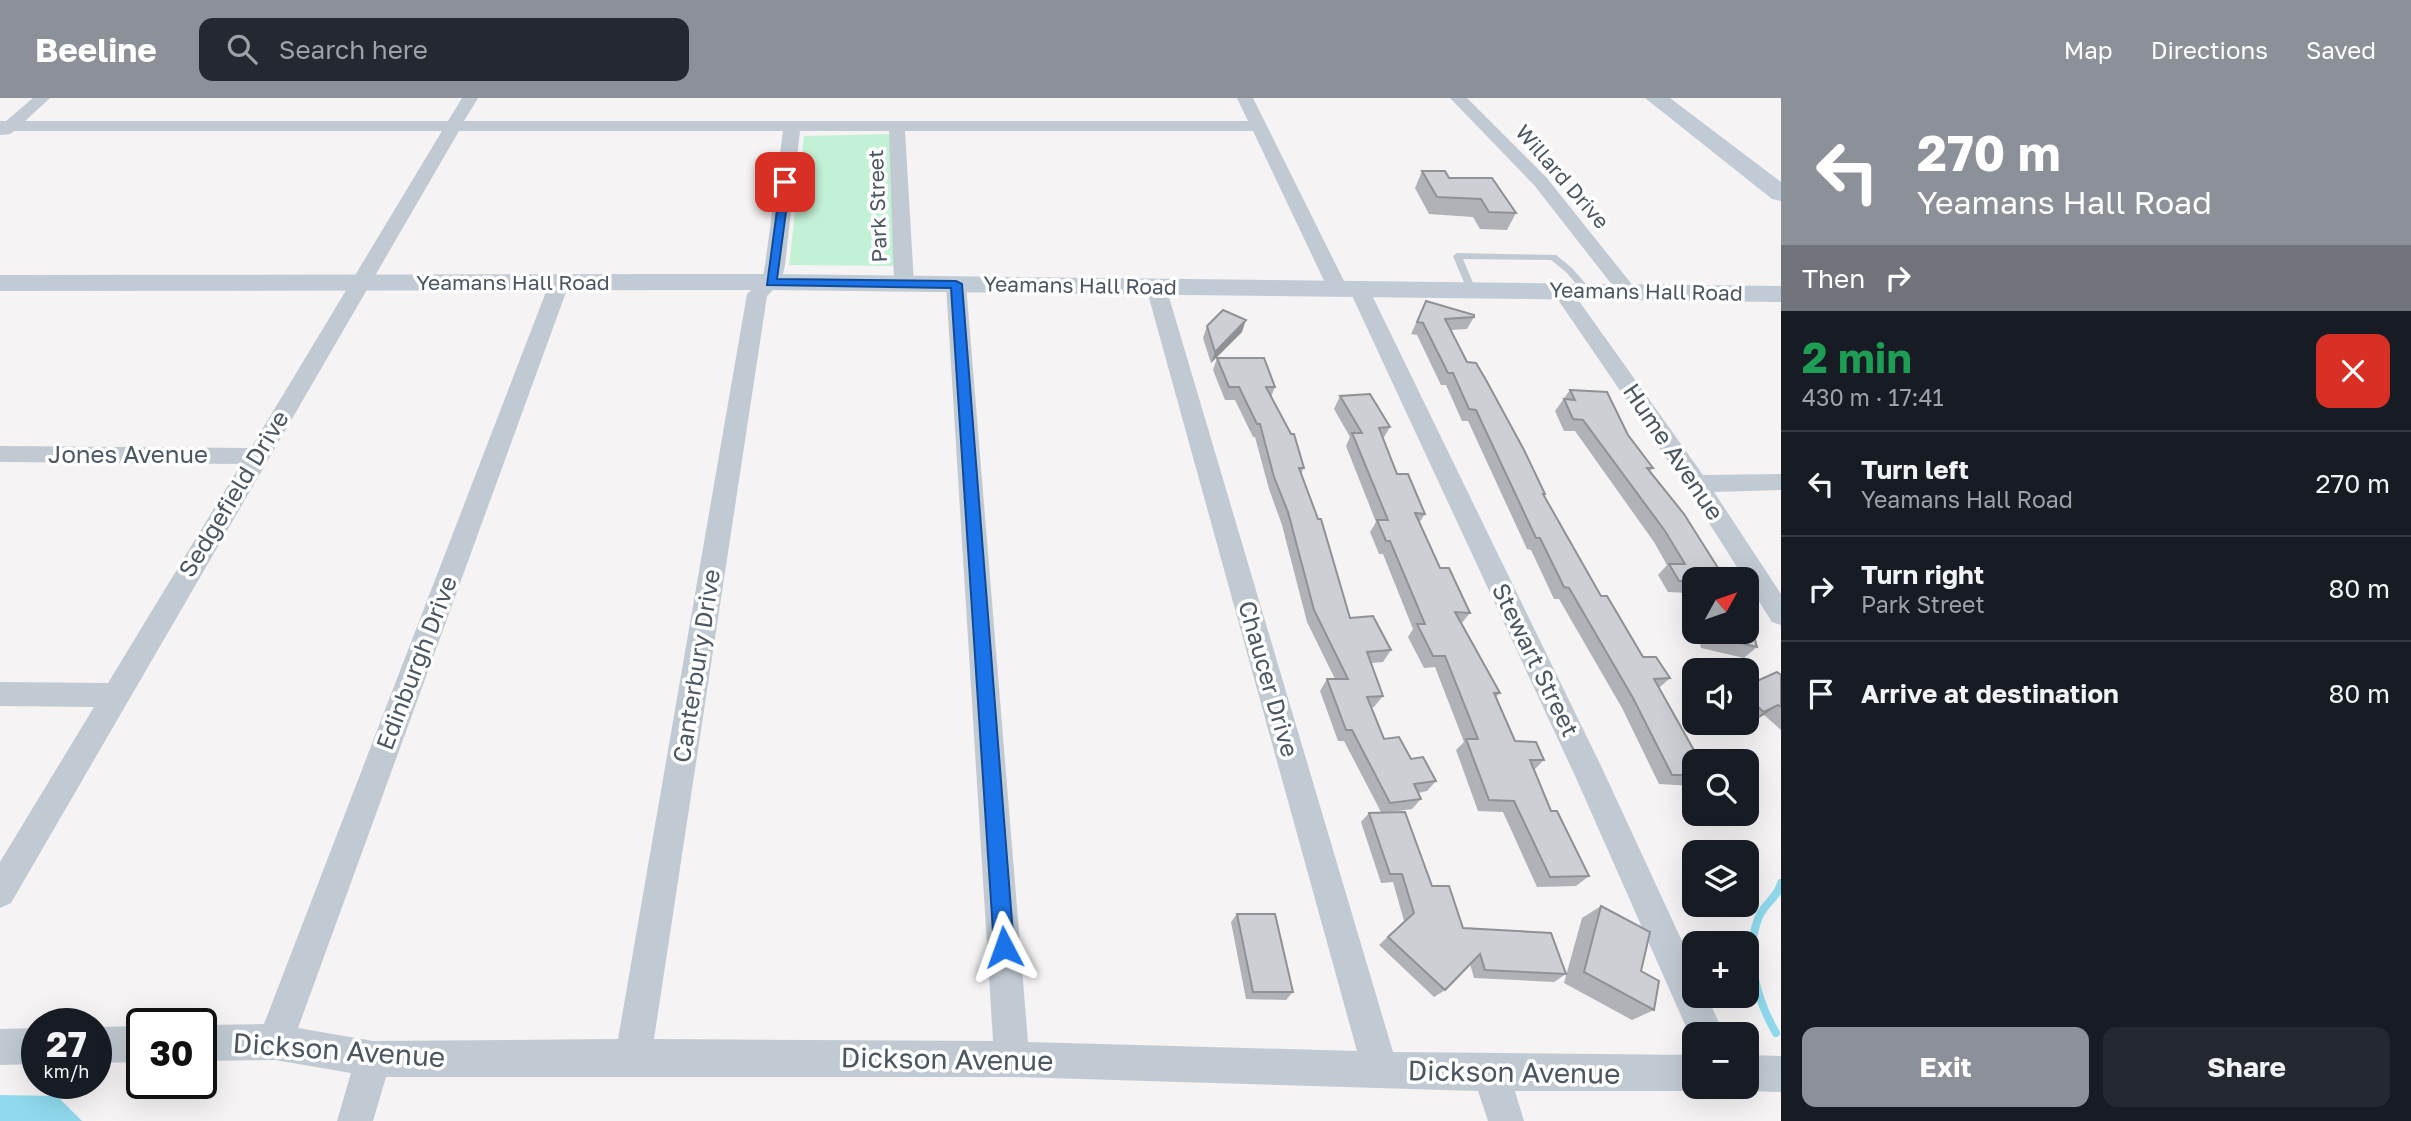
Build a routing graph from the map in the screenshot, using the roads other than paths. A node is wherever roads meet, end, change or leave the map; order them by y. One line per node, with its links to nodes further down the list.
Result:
1 (42, 98): 10 (street)
2 (470, 98): 6 (street, Sedgefield Drive)
3 (1245, 98): 7 (street, Stewart Street)
4 (1458, 98): 21 (street, Willard Drive)
5 (1656, 98): 11 (street)
6 (453, 126): 8 (street); 10 (street); 12 (street, Sedgefield Drive)
7 (1259, 126): 9 (street); 19 (street, Stewart Street)
8 (792, 127): 9 (street); 13 (street)
9 (897, 127): 16 (street, Park Street)
10 (3, 129)
11 (1781, 194)
12 (360, 282): 14 (street, Yeamans Hall Road); 15 (street, Yeamans Hall Road); 25 (street, Sedgefield Drive)
13 (771, 282): 15 (street, Yeamans Hall Road); 16 (street, Yeamans Hall Road); 37 (street, Canterbury Drive)
14 (0, 283)
15 (559, 284): 33 (street, Edinburgh Drive)
16 (904, 284): 17 (street, Yeamans Hall Road)
17 (956, 284): 18 (street, Yeamans Hall Road); 39 (street)
18 (1156, 287): 19 (street, Yeamans Hall Road); 40 (street, Chaucer Drive)
19 (1347, 287): 20 (street, Yeamans Hall Road); 32 (street, Stewart Street)
20 (1471, 290): 22 (street, Yeamans Hall Road); 22 (lane)
21 (1627, 290): 22 (street, Yeamans Hall Road); 23 (street, Yeamans Hall Road)
22 (1575, 291): 27 (street, Hume Avenue)
23 (1781, 294)
24 (0, 454): 25 (street, Jones Avenue)
25 (257, 456): 30 (street, Sedgefield Drive)
26 (1781, 482): 27 (street)
27 (1696, 484): 28 (street, Hume Avenue)
28 (1781, 615)
29 (0, 694): 30 (street)
30 (114, 695): 31 (street, Sedgefield Drive)
31 (0, 892)
32 (1702, 1022)
33 (275, 1042): 34 (street, Dickson Avenue); 38 (street, Dickson Avenue)
34 (217, 1043)
35 (21, 1046): 36 (street)
36 (0, 1047)
37 (633, 1057): 38 (street, Dickson Avenue); 39 (street, Dickson Avenue)
38 (373, 1059): 45 (street)
39 (1012, 1059): 40 (street, Dickson Avenue)
40 (1380, 1070): 41 (street, Dickson Avenue)
41 (1491, 1073): 42 (street, Dickson Avenue); 46 (street)
42 (1682, 1073)
43 (1759, 1073): 44 (street)
44 (1781, 1074)
45 (355, 1121)
46 (1506, 1121)

